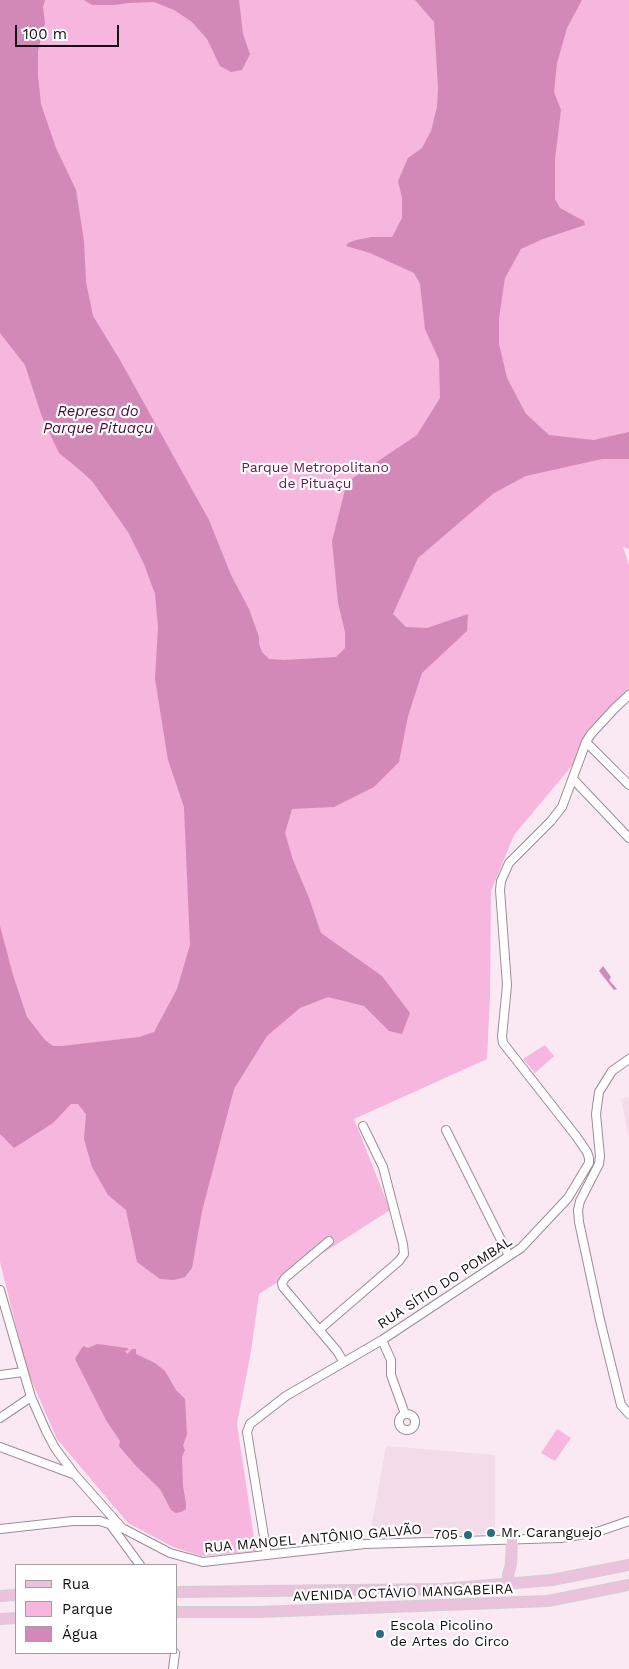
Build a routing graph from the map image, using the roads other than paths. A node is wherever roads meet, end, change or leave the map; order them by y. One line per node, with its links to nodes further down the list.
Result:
1 (629, 695): 2 (street, RUA SÍTIO DO POMBAL)
2 (586, 742): 3 (street, RUA SÍTIO DO POMBAL); 4 (street)
3 (573, 779): 5 (street); 10 (street, RUA SÍTIO DO POMBAL)
4 (629, 785)
5 (629, 838)
6 (629, 1059): 21 (street)
7 (363, 1126): 14 (street)
8 (446, 1130): 10 (street)
9 (329, 1241): 14 (street)
10 (509, 1256): 15 (street, RUA SÍTIO DO POMBAL)
11 (0, 1290): 12 (street)
12 (9, 1322): 13 (street); 17 (street)
13 (0, 1324)
14 (319, 1330): 16 (street)
15 (382, 1340): 16 (street, RUA SÍTIO DO POMBAL); 20 (street)
16 (343, 1361): 30 (street, RUA SÍTIO DO POMBAL)
17 (23, 1372): 18 (street); 19 (street)
18 (0, 1375)
19 (31, 1397): 22 (street); 24 (street)
20 (405, 1414)
21 (629, 1414)
22 (0, 1418)
23 (0, 1448): 24 (street)
24 (74, 1475): 28 (street)
25 (629, 1521): 29 (street, RUA MANOEL ANTÔNIO GALVÃO)
26 (110, 1524): 27 (street); 28 (street); 31 (street)
27 (0, 1529)
28 (124, 1529): 30 (street, RUA MANOEL ANTÔNIO GALVÃO)
29 (512, 1540): 30 (street, RUA MANOEL ANTÔNIO GALVÃO); 32 (main road)
30 (267, 1556)
31 (139, 1564)
32 (511, 1564): 34 (main road); 35 (main road)
33 (629, 1565): 34 (main road, AVENIDA OCTÁVIO MANGABEIRA)
34 (528, 1581): 35 (main road, AVENIDA OCTÁVIO MANGABEIRA)
35 (508, 1584): 37 (main road, AVENIDA OCTÁVIO MANGABEIRA)
36 (629, 1585): 40 (main road, AVENIDA OCTÁVIO MANGABEIRA)
37 (178, 1592)
38 (15, 1595): 39 (main road)
39 (0, 1596)
40 (178, 1612)
41 (15, 1618): 42 (main road)
42 (0, 1619)
43 (176, 1654): 44 (street)
44 (173, 1669)

